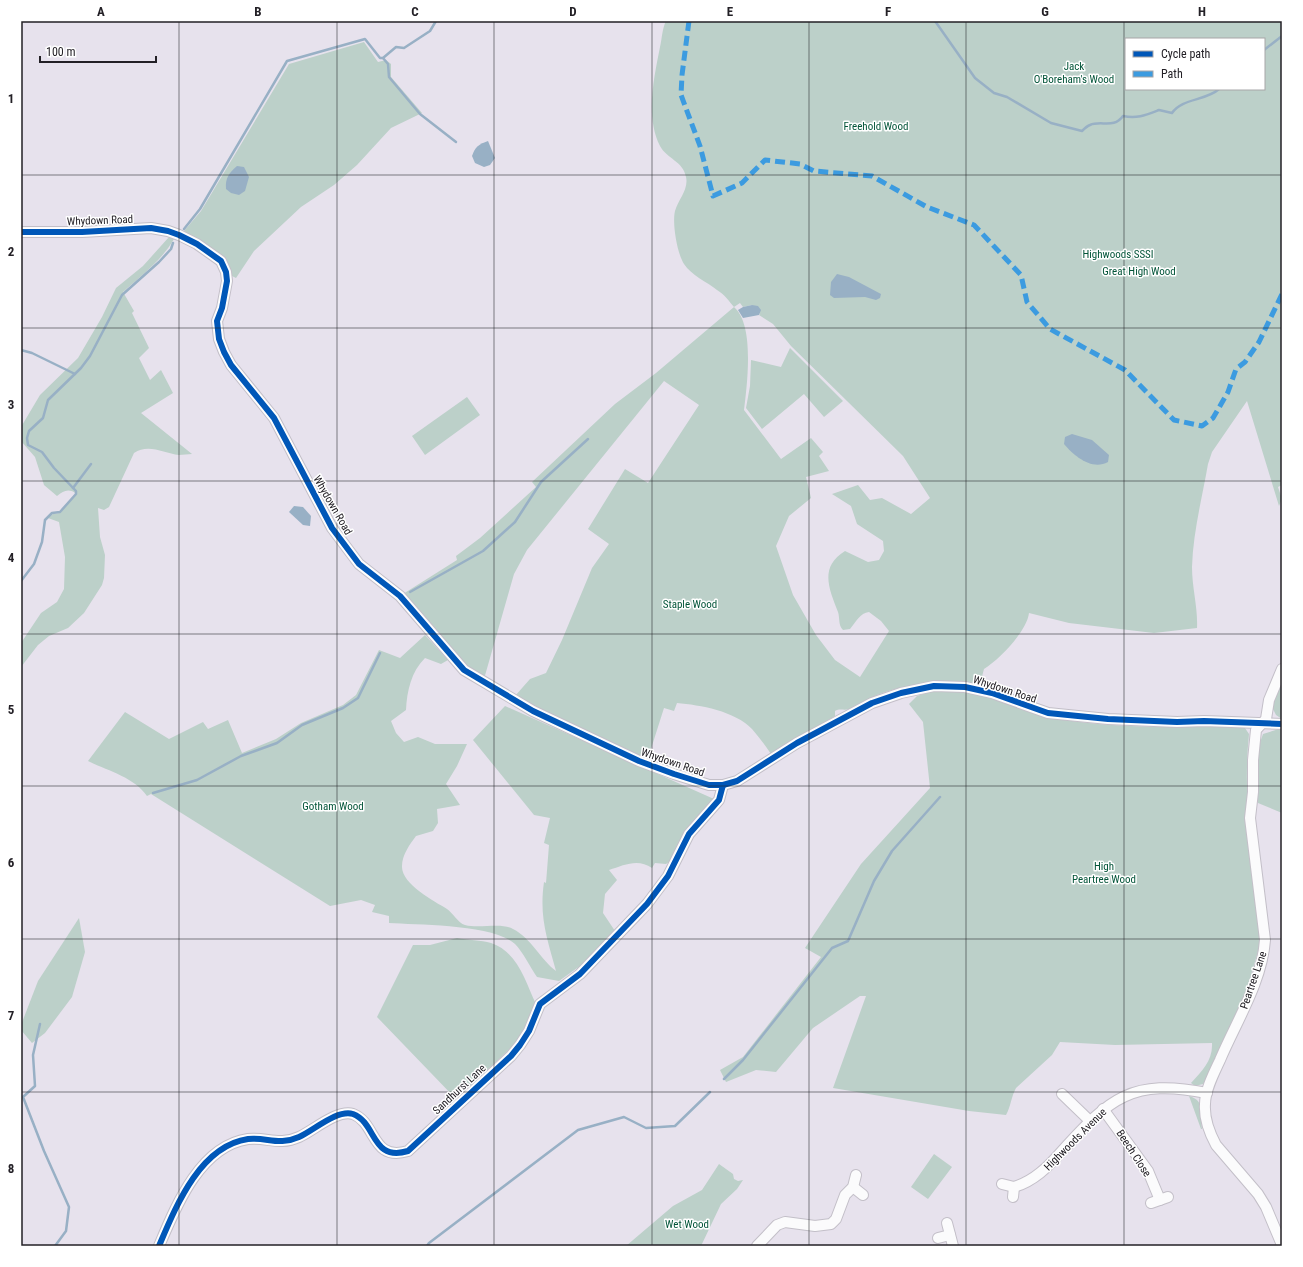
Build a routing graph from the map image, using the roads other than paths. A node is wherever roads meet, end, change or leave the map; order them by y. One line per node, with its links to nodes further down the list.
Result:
1 (21, 232): 5 (street, Whydown Road)
2 (1282, 669): 3 (street, Peartree Lane)
3 (1262, 723): 4 (street, Whydown Road); 5 (street, Whydown Road); 6 (street, Peartree Lane)
4 (1282, 724)
5 (723, 785): 19 (street, Sandhurst Lane)
6 (1207, 1093): 8 (street, Highwoods Avenue); 18 (street, Peartree Lane)
7 (1062, 1094): 9 (street)
8 (1103, 1109): 9 (street, Highwoods Avenue); 14 (street, Beech Close)
9 (1090, 1121): 11 (street, Highwoods Avenue)
10 (856, 1175): 12 (street)
11 (1002, 1184)
12 (853, 1187): 13 (street); 20 (street)
13 (862, 1195)
14 (1160, 1200)
15 (947, 1223): 16 (street)
16 (950, 1235): 17 (street); 21 (street)
17 (938, 1238)
18 (1282, 1245)
19 (159, 1246)
20 (757, 1246)
21 (953, 1246)

